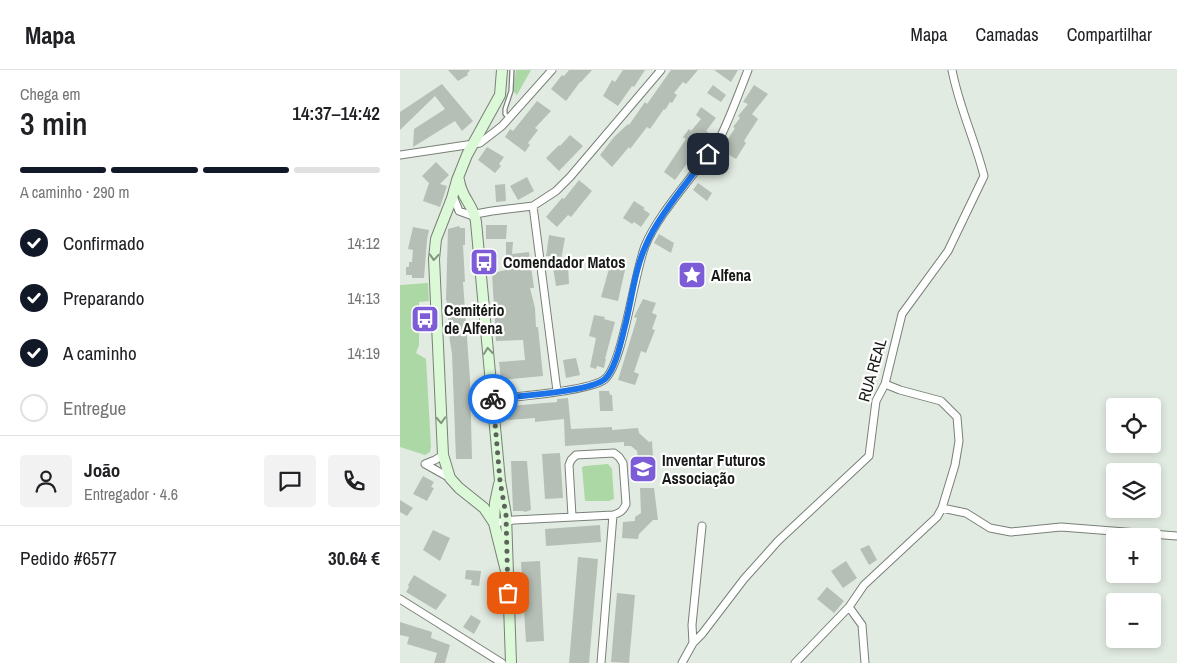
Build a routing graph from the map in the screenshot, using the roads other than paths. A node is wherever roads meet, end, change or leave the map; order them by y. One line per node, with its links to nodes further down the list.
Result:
1 (502, 70): 8 (street)
2 (512, 70): 7 (lane)
3 (552, 70): 7 (street)
4 (661, 70): 11 (street)
5 (748, 70): 13 (street)
6 (952, 70): 12 (street, RUA REAL)
7 (509, 118): 8 (street)
8 (473, 144): 9 (street); 10 (street)
9 (400, 155)
10 (463, 204): 11 (street); 14 (street, one-way to 10); 15 (street, one-way to 15)
11 (533, 206): 13 (street)
12 (885, 384): 21 (street); 31 (street, RUA REAL)
13 (557, 392): 14 (street)
14 (493, 399): 17 (street)
15 (443, 455): 16 (street); 16 (street)
16 (450, 478): 19 (street)
17 (500, 481): 18 (street); 20 (street)
18 (502, 493): 20 (street); 24 (street)
19 (475, 501): 20 (street); 25 (street)
20 (496, 502): 25 (street)
21 (942, 508): 27 (street); 30 (street)
22 (613, 515): 23 (street); 23 (street); 34 (street)
23 (572, 516): 24 (street)
24 (506, 521): 25 (street); 28 (street)
25 (494, 523): 28 (street)
26 (702, 526): 31 (street)
27 (1177, 536)
28 (507, 575): 33 (street)
29 (400, 600): 32 (street)
30 (849, 607): 36 (street); 37 (street)
31 (693, 643): 35 (street, RUA REAL)
32 (502, 663)
33 (511, 663)
34 (601, 663)
35 (682, 663)
36 (795, 663)
37 (865, 663)

